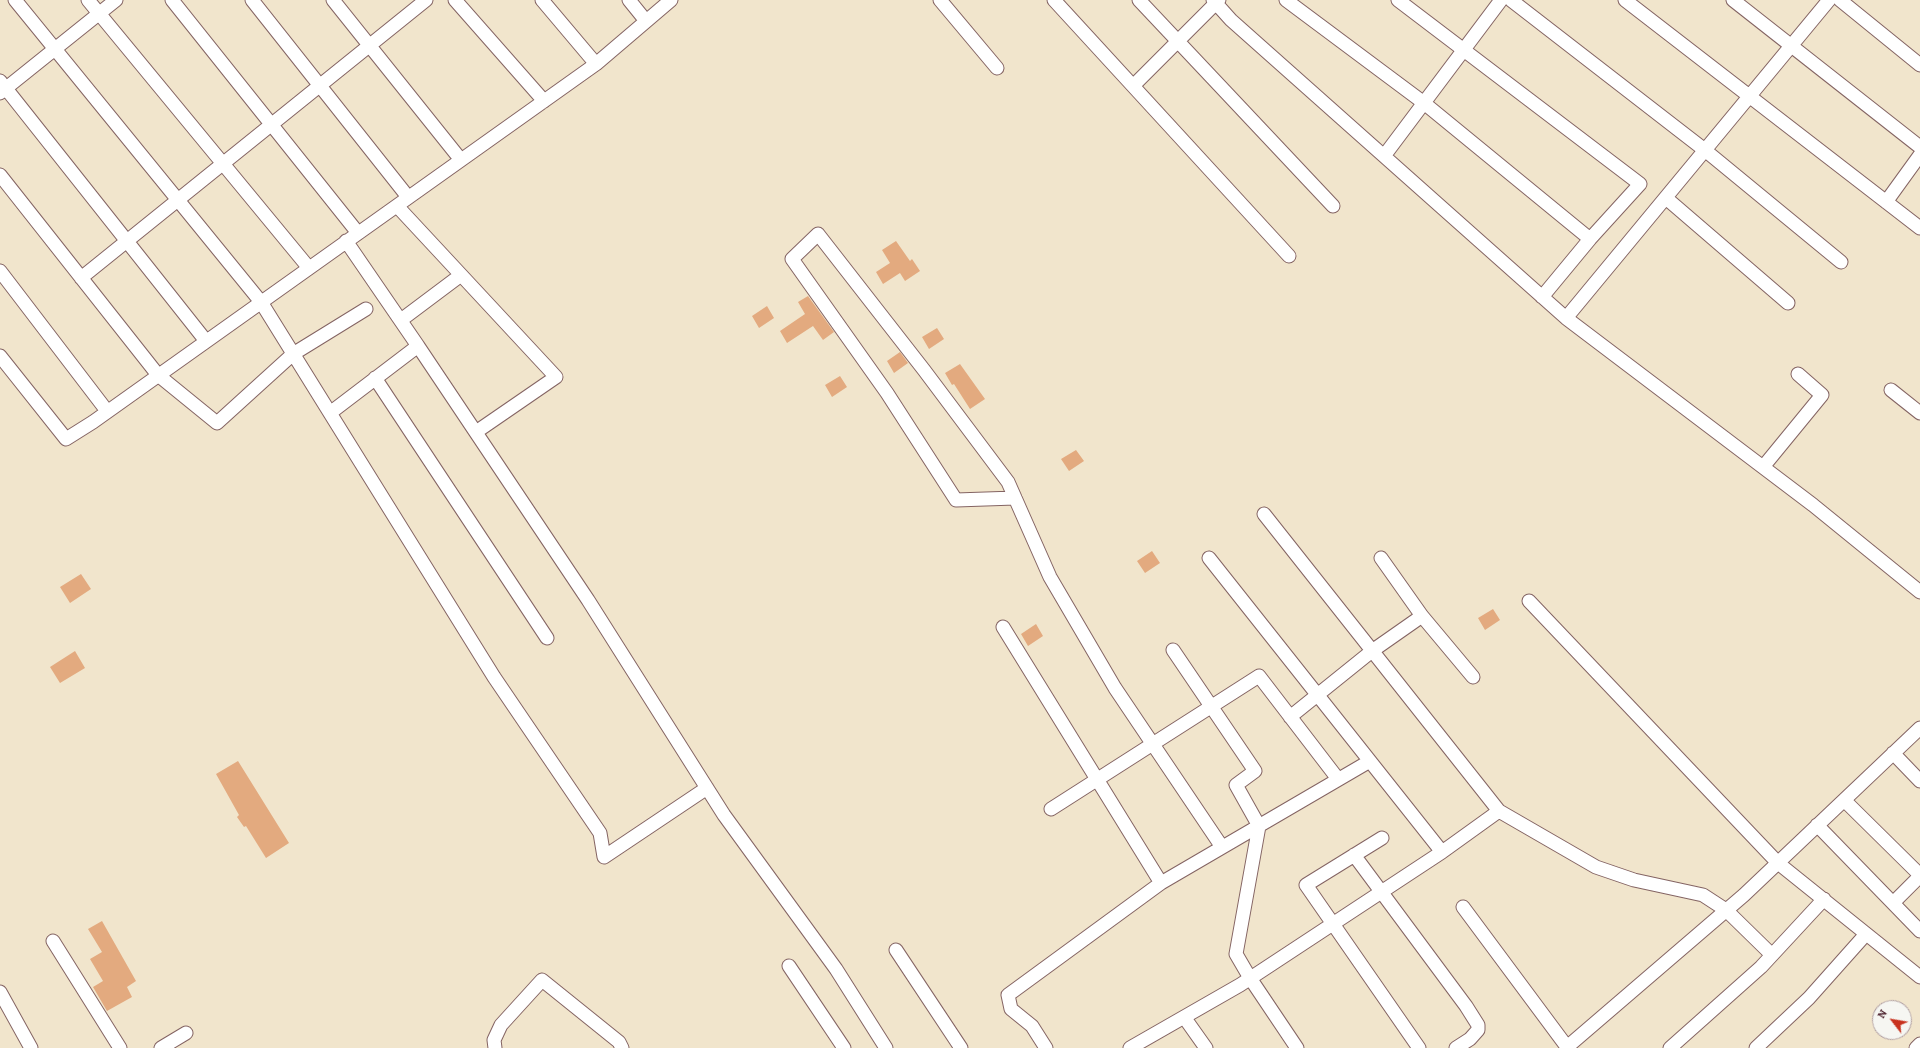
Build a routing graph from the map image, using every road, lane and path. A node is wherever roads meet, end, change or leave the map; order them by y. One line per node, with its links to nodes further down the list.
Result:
1 (15, 0): 29 (street)
2 (88, 0): 24 (street)
3 (116, 0): 24 (street)
4 (172, 0): 40 (street)
5 (252, 0): 34 (street)
6 (333, 0): 27 (street)
7 (426, 0): 27 (street)
8 (455, 0): 38 (street)
9 (542, 0): 31 (street)
10 (629, 0): 25 (street)
11 (671, 0): 25 (street)
12 (940, 0): 33 (street)
13 (1054, 0): 35 (street)
14 (1138, 0): 26 (street)
15 (1286, 0): 39 (street)
16 (1398, 0): 30 (street)
17 (1501, 0): 30 (street)
18 (1511, 0): 42 (street)
19 (1625, 0): 37 (street)
20 (1732, 0): 28 (street)
21 (1829, 0): 28 (street)
22 (1840, 0): 32 (street)
23 (1216, 1): 26 (street); 44 (street)
24 (99, 14): 29 (street); 46 (street)
25 (646, 21): 31 (street)
26 (1178, 42): 35 (street); 53 (street)
27 (369, 46): 34 (street); 45 (street)
28 (1790, 46): 37 (street); 41 (street)
29 (55, 49): 36 (street); 50 (street)
30 (1464, 50): 39 (street); 56 (street)
31 (596, 64): 38 (street)
32 (1920, 65)
33 (997, 68)
34 (320, 86): 40 (street); 48 (street)
35 (1133, 86): 59 (street)
36 (2, 88): 57 (street)
37 (1750, 98): 42 (street); 51 (street)
38 (544, 101): 45 (street)
39 (1424, 102): 44 (street); 56 (street)
40 (271, 124): 46 (street); 55 (street)
41 (1920, 147)
42 (1706, 151): 49 (street); 60 (street)
43 (1920, 155): 51 (street)
44 (1384, 156): 65 (street)
45 (461, 160): 48 (street)
46 (223, 163): 50 (street); 61 (street)
47 (0, 175): 64 (street)
48 (408, 197): 52 (street)
49 (1666, 198): 67 (street); 69 (street)
50 (178, 200): 57 (street); 66 (street)
51 (1886, 202): 54 (street)
52 (397, 206): 55 (street); 63 (street)
53 (1333, 206)
54 (1920, 228)
55 (358, 233): 58 (street)
56 (1590, 239): 65 (street)
57 (127, 241): 64 (street); 71 (street)
58 (346, 241): 61 (street); 70 (street)
59 (1289, 256)
60 (1841, 262)
61 (309, 268): 66 (street)
62 (0, 271): 79 (street)
63 (461, 275): 70 (street); 82 (street)
64 (81, 278): 76 (street)
65 (1542, 297): 69 (street)
66 (261, 302): 71 (street); 73 (street)
67 (1788, 303)
68 (366, 309): 73 (street)
69 (1566, 318): 83 (street)
70 (401, 320): 72 (street)
71 (206, 341): 76 (street)
72 (418, 346): 77 (street); 82 (street)
73 (293, 354): 76 (street); 80 (street)
74 (0, 356): 79 (street)
75 (1798, 374): 83 (street)
76 (158, 375): 79 (street)
77 (375, 378): 80 (street); 92 (street)
78 (1891, 390): 81 (street)
79 (107, 412)
80 (330, 413): 106 (street)
81 (1920, 413)
82 (476, 432): 106 (street)
83 (1763, 467): 88 (street)
84 (1015, 498): 84 (street); 100 (street)
85 (1264, 514): 94 (street)
86 (1209, 558): 96 (street)
87 (1381, 558): 90 (street)
88 (1920, 592)
89 (1529, 600): 116 (street)
90 (1422, 616): 94 (street); 95 (street)
91 (1003, 627): 104 (street)
92 (547, 638)
93 (1173, 650): 97 (street)
94 (1372, 651): 96 (street); 109 (street)
95 (1473, 677)
96 (1317, 694): 98 (street); 102 (street)
97 (1211, 708): 98 (street); 100 (street); 111 (street)
98 (1290, 717): 103 (street)
99 (1920, 728): 101 (street)
100 (1153, 744): 104 (street); 113 (street)
101 (1893, 753): 105 (street); 107 (street)
102 (1370, 761): 103 (street); 114 (street)
103 (1338, 779): 111 (street)
104 (1097, 780): 108 (street); 118 (street)
105 (1920, 781)
106 (707, 788): 144 (street)
107 (1844, 800): 110 (street); 117 (street)
108 (1051, 809)
109 (1499, 811): 114 (street); 123 (street)
110 (1818, 825): 116 (street); 121 (street)
111 (1259, 826): 113 (street); 132 (street)
112 (1382, 838): 115 (street)
113 (1222, 847): 118 (street)
114 (1442, 852): 119 (street)
115 (1354, 855): 119 (street); 124 (street)
116 (1778, 863): 120 (street); 123 (street)
117 (1920, 876): 121 (street)
118 (1161, 883): 146 (street)
119 (1381, 892): 124 (street); 151 (street)
120 (1824, 899): 126 (street); 129 (street)
121 (1893, 903): 125 (street)
122 (1463, 907): 137 (street)
123 (1726, 910): 129 (street); 137 (street)
124 (1334, 924): 132 (street); 150 (street)
125 (1920, 931)
126 (1866, 934): 131 (street); 153 (street)
127 (54, 941): 139 (street)
128 (896, 950): 145 (street)
129 (1772, 955): 152 (street)
130 (789, 966): 143 (street)
131 (1920, 977)
132 (1250, 978): 134 (street); 149 (street)
133 (0, 992): 138 (street)
134 (1184, 1017): 147 (street); 148 (street)
135 (186, 1033): 140 (street)
136 (1920, 1044): 154 (street)
137 (1566, 1047)
138 (31, 1048)
139 (120, 1048)
140 (161, 1048)
141 (495, 1048): 142 (street)
142 (622, 1048)
143 (844, 1048)
144 (886, 1048)
145 (961, 1048)
146 (1046, 1048)
147 (1130, 1048)
148 (1206, 1048)
149 (1297, 1048)
150 (1419, 1048)
151 (1456, 1048)
152 (1670, 1048)
153 (1756, 1048)
154 (1916, 1048)

